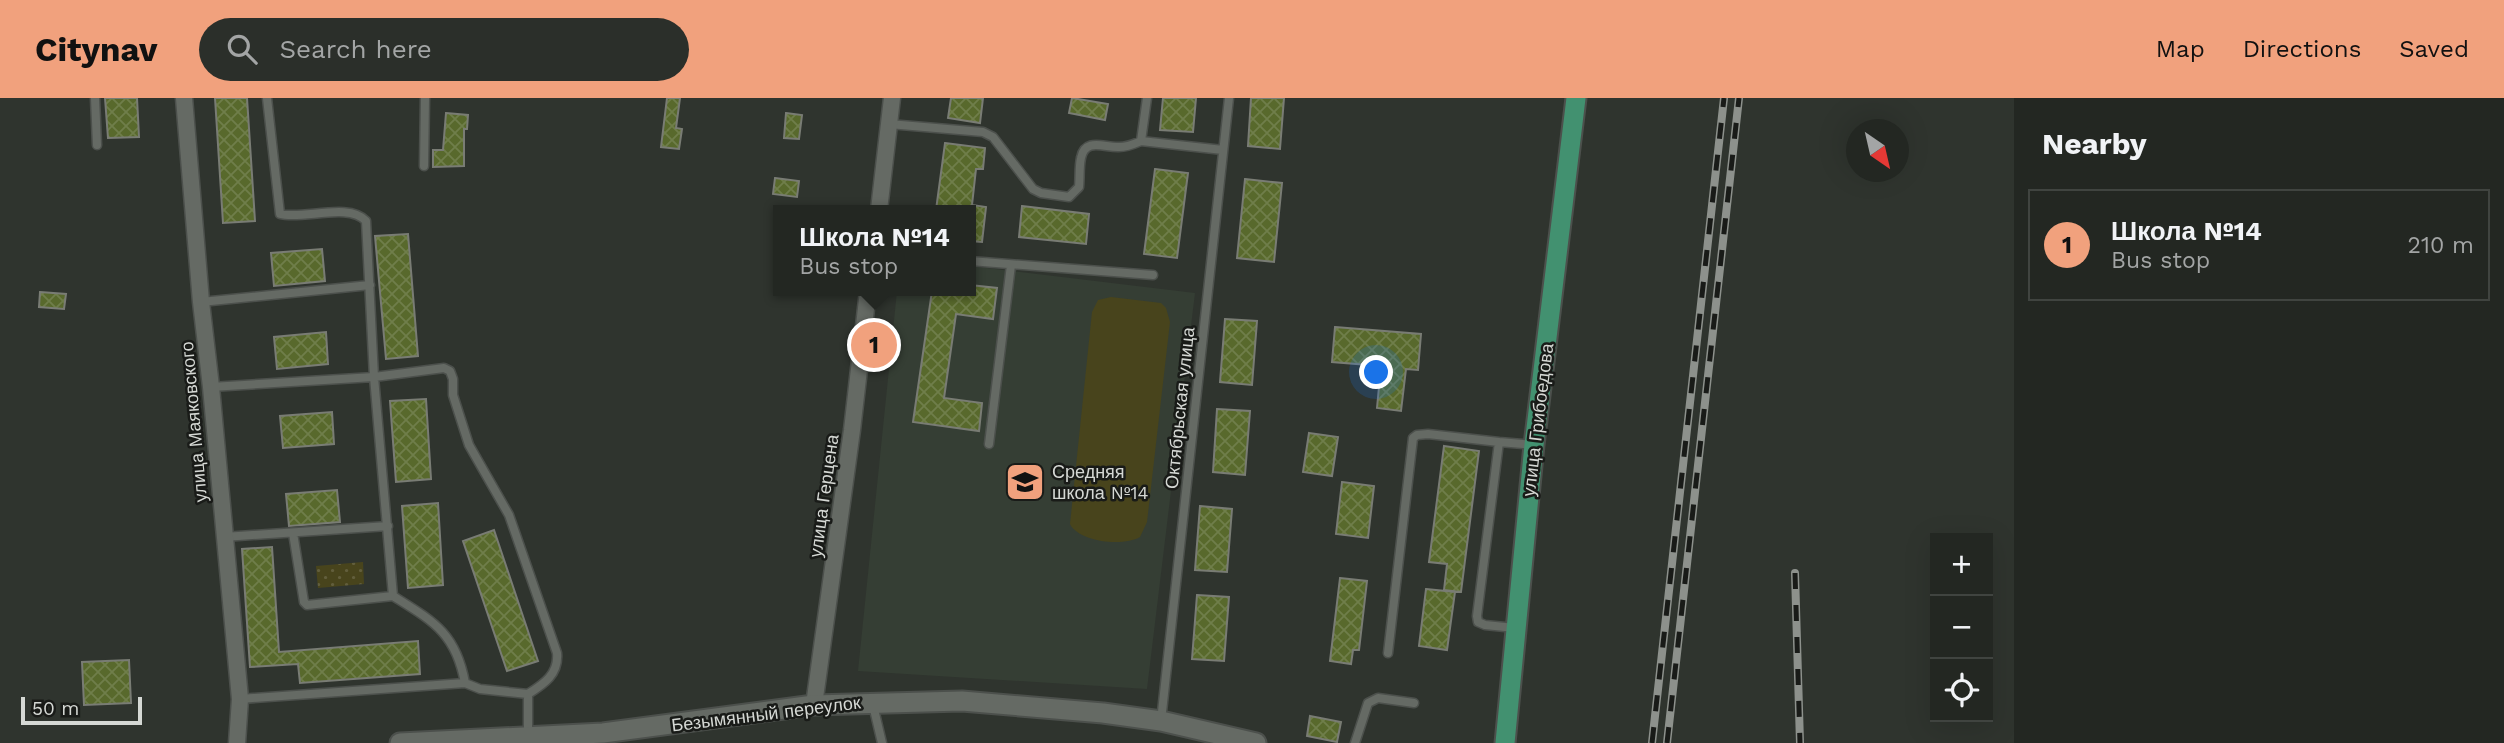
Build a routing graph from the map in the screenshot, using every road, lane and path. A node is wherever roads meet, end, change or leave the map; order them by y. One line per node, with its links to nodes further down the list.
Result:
1 (95, 98): 11 (lane)
2 (184, 98): 20 (street, улица Маяковского)
3 (267, 98): 18 (lane)
4 (425, 98): 13 (lane)
5 (892, 98): 9 (street)
6 (1147, 98): 10 (lane)
7 (1229, 98): 12 (lane, Октябрьская улица)
8 (1576, 98): 25 (main road, улица Грибоедова)
9 (889, 124): 10 (lane); 14 (street)
10 (1141, 141): 12 (lane)
11 (97, 145)
12 (1223, 150): 38 (lane, Октябрьская улица)
13 (424, 166)
14 (880, 205)
15 (976, 262): 16 (lane)
16 (1011, 265): 17 (lane); 24 (lane)
17 (1153, 275)
18 (370, 285): 20 (lane); 21 (lane)
19 (867, 296): 37 (street, улица Герцена)
20 (201, 302): 22 (street, улица Маяковского)
21 (374, 377): 22 (lane); 26 (lane); 33 (lane)
22 (211, 387): 28 (street, улица Маяковского)
23 (1499, 442): 25 (lane); 30 (lane); 31 (lane)
24 (989, 444)
25 (1534, 445): 30 (main road, улица Грибоедова)
26 (388, 526): 27 (lane); 29 (lane)
27 (293, 533): 28 (lane); 29 (lane)
28 (224, 537): 34 (street, улица Маяковского)
29 (393, 596): 32 (lane)
30 (1515, 628): 47 (main road, улица Грибоедова)
31 (1388, 653)
32 (465, 683): 33 (lane); 34 (lane)
33 (528, 694): 40 (lane)
34 (240, 699): 42 (street, улица Маяковского)
35 (872, 702): 37 (street, Безымянный переулок); 38 (street, Безымянный переулок); 44 (lane)
36 (1414, 703): 46 (lane)
37 (814, 705): 39 (street, Безымянный переулок)
38 (1161, 721): 41 (street, Безымянный переулок)
39 (606, 738): 40 (street, Безымянный переулок)
40 (528, 740): 43 (street, Безымянный переулок)
41 (1227, 740): 45 (street, Безымянный переулок)
42 (237, 743)
43 (400, 743)
44 (882, 743)
45 (1255, 743)
46 (1354, 743)
47 (1505, 743)

